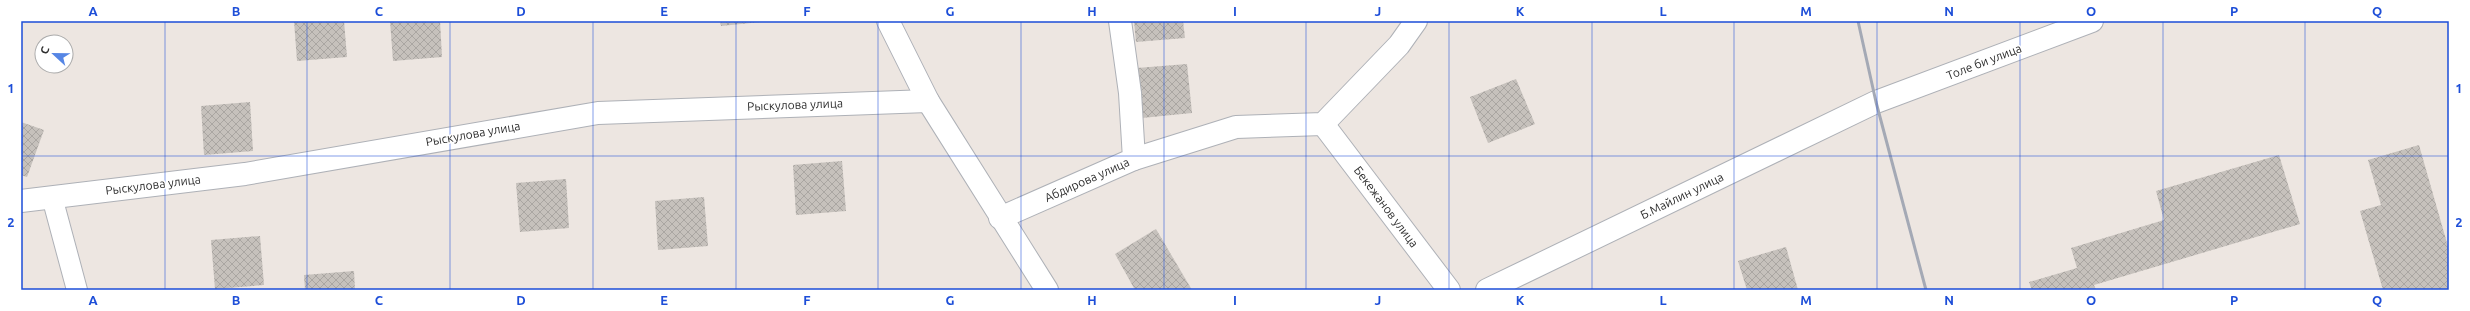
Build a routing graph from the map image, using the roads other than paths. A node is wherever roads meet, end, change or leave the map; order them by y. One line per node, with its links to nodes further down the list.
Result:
1 (888, 21): 5 (street)
2 (1120, 21): 8 (street, Абдирова улица)
3 (1416, 21): 7 (street)
4 (2092, 21): 6 (street, Толе би улица)
5 (928, 101): 9 (street, Рыскулова улица); 11 (street)
6 (1876, 102): 15 (street, Б.Майлин улица)
7 (1323, 124): 8 (street); 14 (street, Бекежанов улица)
8 (1134, 159): 11 (street, Абдирова улица)
9 (52, 197): 10 (street, Рыскулова улица); 12 (lane)
10 (21, 201)
11 (1000, 218): 13 (street)
12 (77, 290)
13 (1047, 290)
14 (1449, 290)
15 (1487, 290)

